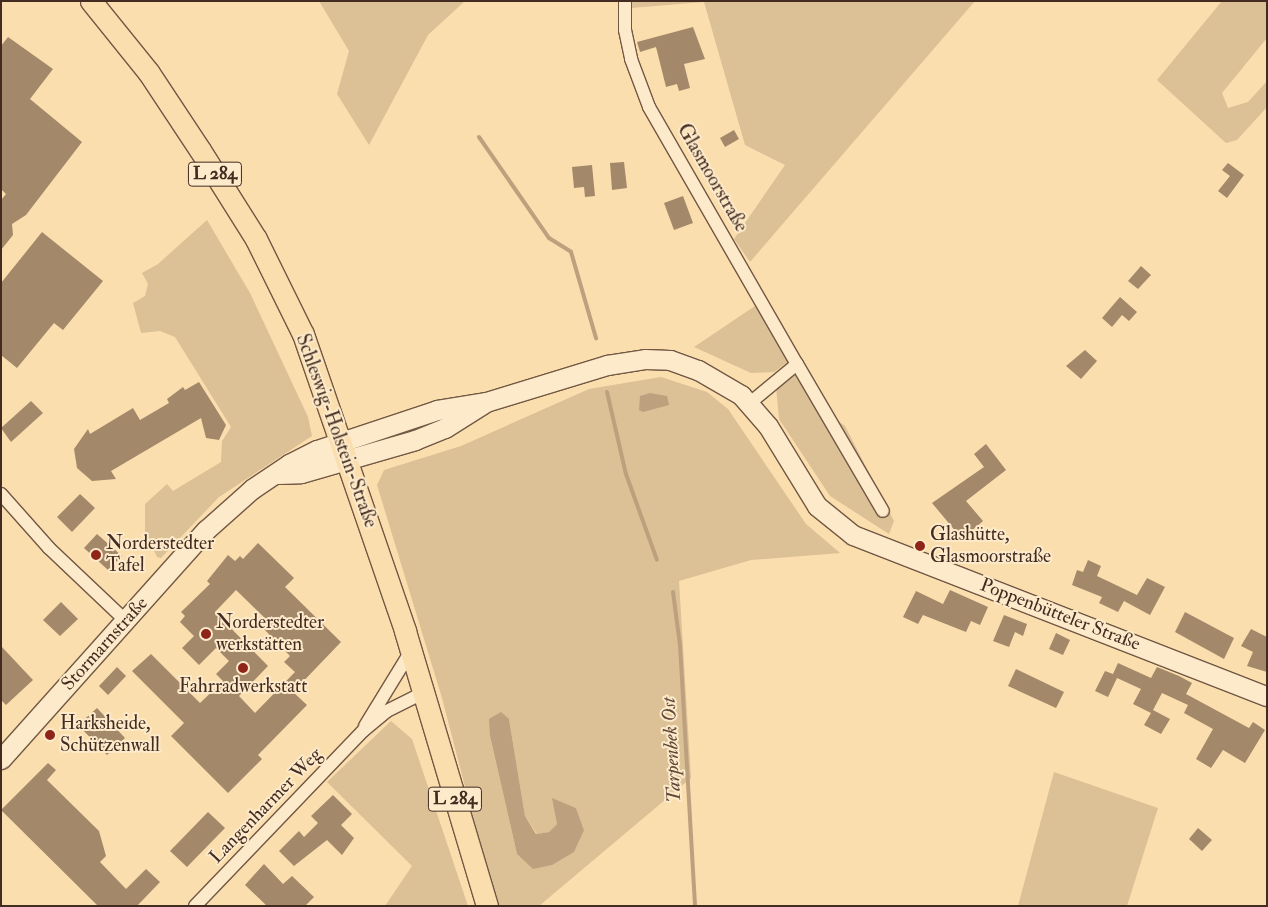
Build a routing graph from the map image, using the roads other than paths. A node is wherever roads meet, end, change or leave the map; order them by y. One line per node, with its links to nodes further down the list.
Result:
1 (91, 1): 5 (main road, Schleswig-Holstein-Straße / L 284)
2 (625, 1): 3 (street, Glasmoorstraße)
3 (797, 364): 4 (street); 7 (street, Glasmoorstraße)
4 (750, 404): 5 (main road, Poppenbütteler Straße); 11 (main road, Poppenbütteler Straße)
5 (346, 451): 8 (main road, Stormarnstraße); 9 (main road, Schleswig-Holstein-Straße / L 284)
6 (1, 494): 8 (street)
7 (883, 511)
8 (126, 621): 13 (main road, Stormarnstraße)
9 (411, 651): 10 (main road, Schleswig-Holstein-Straße / L 284); 12 (street, Langenharmer Weg)
10 (423, 693): 12 (street, Langenharmer Weg); 15 (main road, Schleswig-Holstein-Straße / L 284)
11 (1267, 696)
12 (363, 731): 14 (street, Langenharmer Weg)
13 (1, 759)
14 (195, 906)
15 (486, 906)

